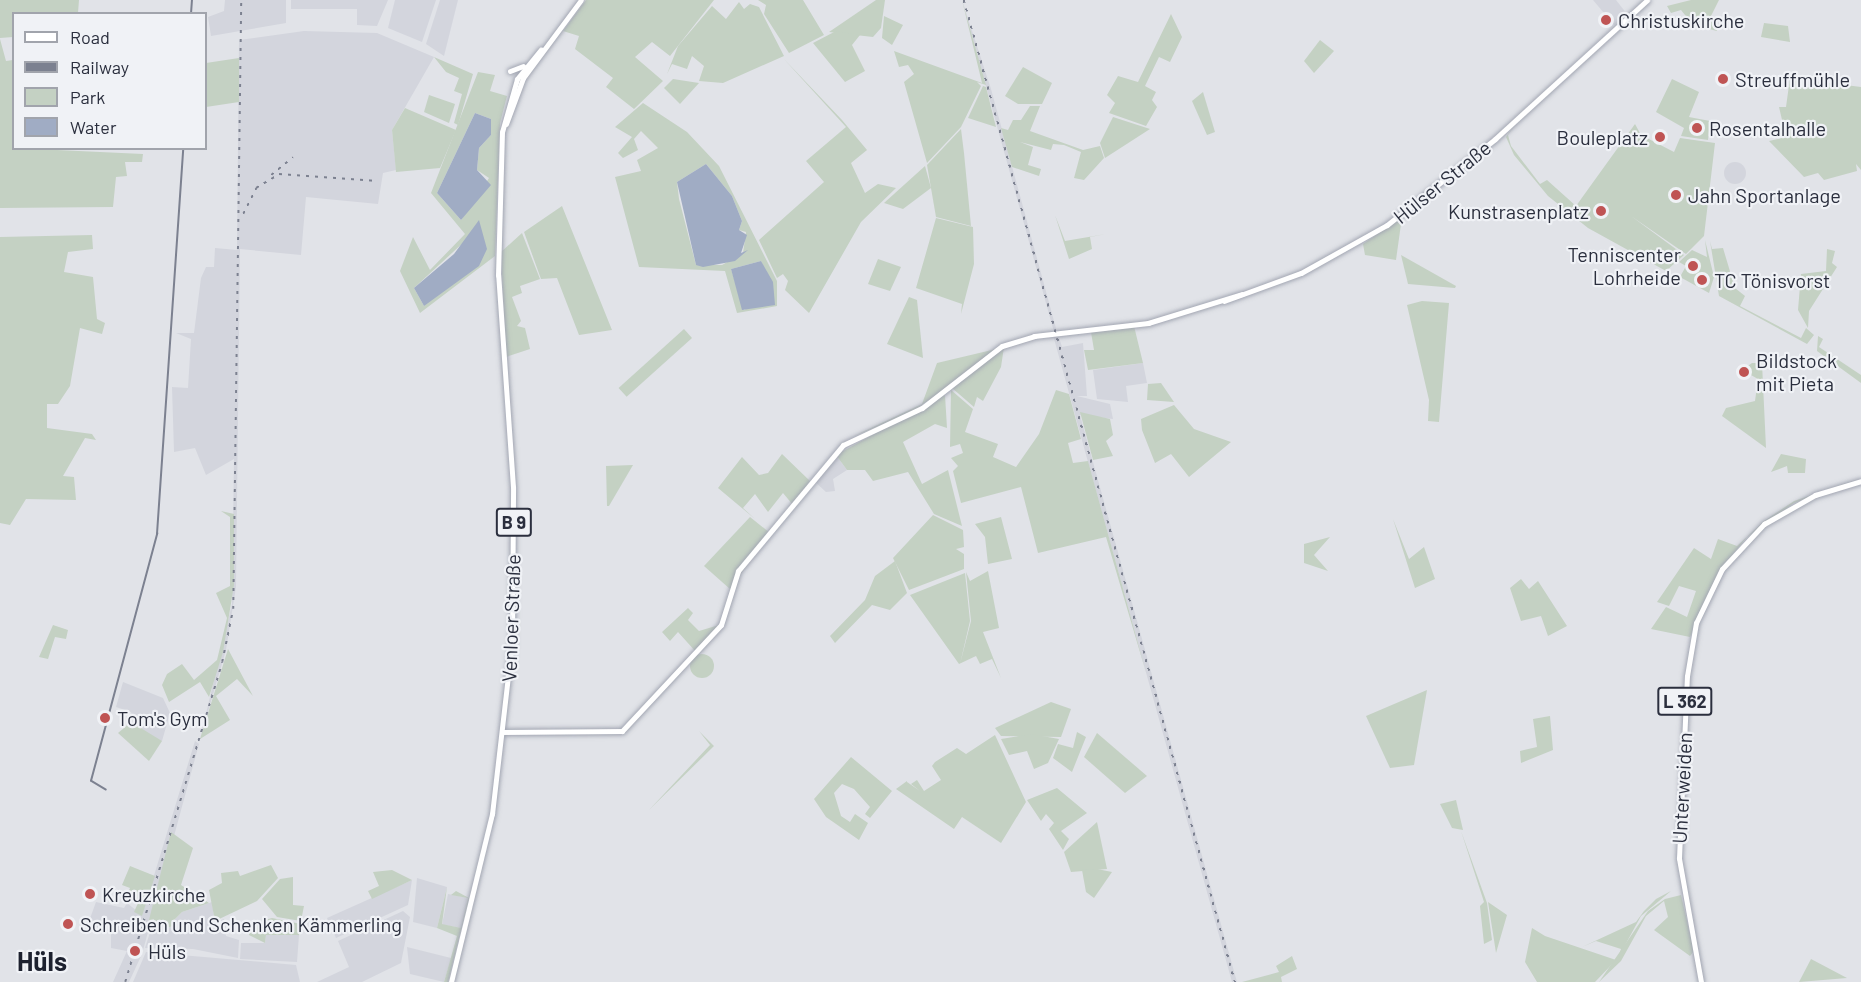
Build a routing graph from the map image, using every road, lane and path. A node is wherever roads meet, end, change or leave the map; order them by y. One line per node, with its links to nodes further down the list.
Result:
1 (580, 0): 3 (main road, B 9)
2 (1647, 0): 8 (main road, Hülser Straße)
3 (541, 50): 4 (main road, B 9); 6 (main road, B 9)
4 (529, 60): 5 (main road); 6 (main road, B 9)
5 (510, 71)
6 (520, 79): 8 (main road, Venloer Straße / B 9)
7 (1861, 481): 10 (main road, Unterweiden / L 362)
8 (504, 732): 9 (main road, Venloer Straße / B 9)
9 (451, 982)
10 (1701, 982)

